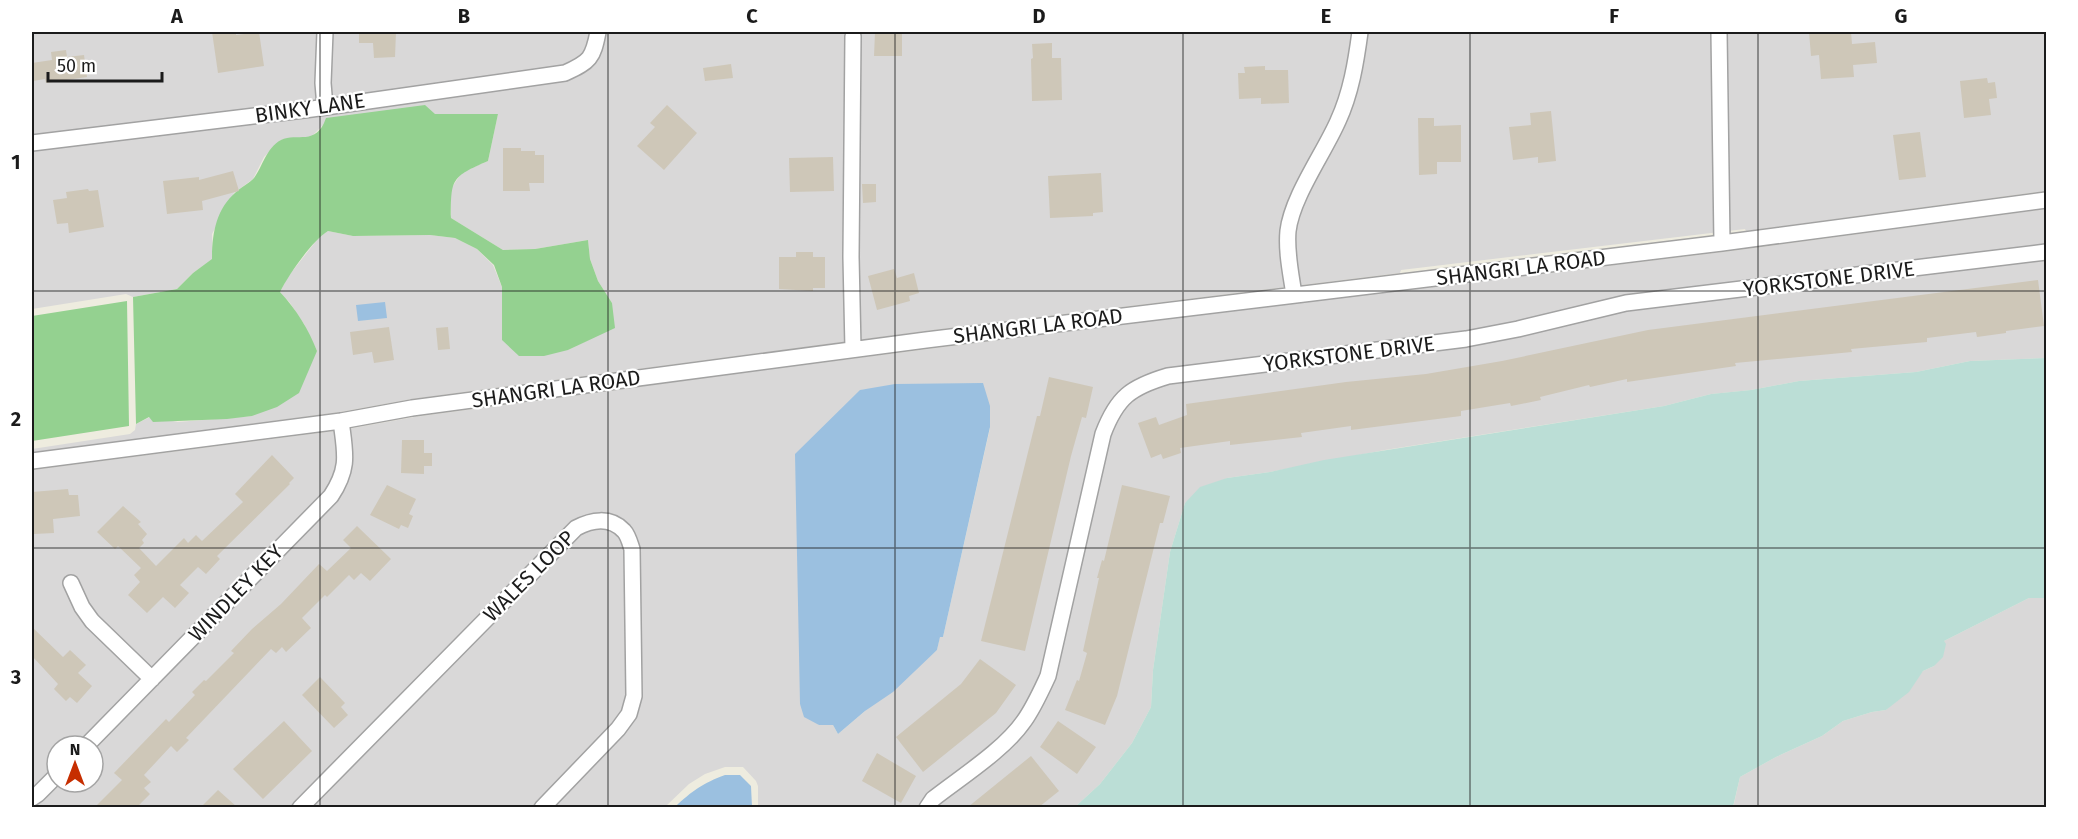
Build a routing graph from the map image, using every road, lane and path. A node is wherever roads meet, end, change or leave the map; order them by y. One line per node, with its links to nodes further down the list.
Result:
1 (325, 32): 6 (street)
2 (598, 32): 6 (street, BINKY LANE)
3 (1360, 32): 11 (street)
4 (1719, 32): 9 (street)
5 (853, 36): 12 (street)
6 (326, 107): 7 (street, BINKY LANE)
7 (32, 143)
8 (2046, 200): 9 (street, SHANGRI LA ROAD)
9 (1722, 243): 11 (street, SHANGRI LA ROAD)
10 (2046, 252): 22 (street, YORKSTONE DRIVE)
11 (1294, 295): 12 (street, SHANGRI LA ROAD)
12 (853, 349): 13 (street, SHANGRI LA ROAD)
13 (341, 421): 14 (street, SHANGRI LA ROAD); 16 (street, WINDLEY KEY)
14 (32, 461)
15 (71, 583): 16 (street)
16 (152, 679): 17 (street, WINDLEY KEY)
17 (98, 734)
18 (45, 787): 19 (street)
19 (32, 798)
20 (300, 807): 21 (street, WALES LOOP)
21 (542, 807)
22 (927, 807)

